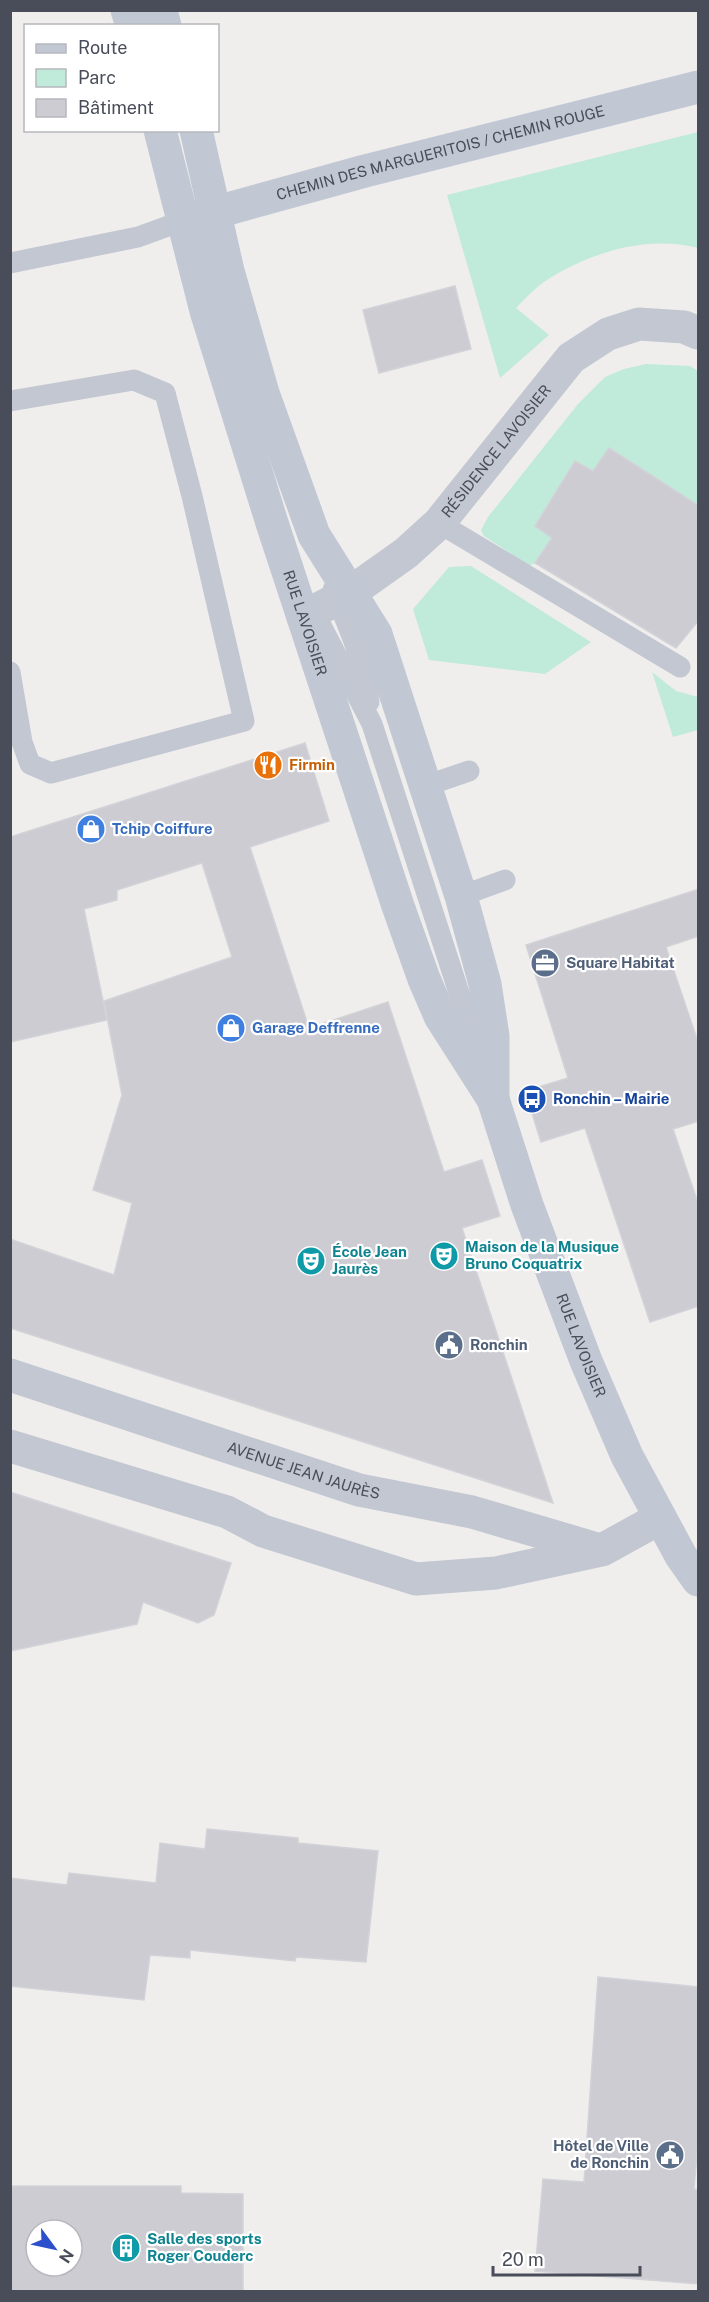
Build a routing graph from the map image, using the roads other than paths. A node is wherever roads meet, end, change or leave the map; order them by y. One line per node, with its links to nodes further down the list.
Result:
1 (699, 87): 4 (main road, CHEMIN DES MARGUERITOIS / CHEMIN ROUGE)
2 (160, 132): 5 (main road, RUE LAVOISIER)
3 (196, 132): 4 (main road, RUE LAVOISIER)
4 (215, 212): 5 (main road, CHEMIN DES MARGUERITOIS / CHEMIN ROUGE); 10 (main road, RUE LAVOISIER)
5 (182, 221): 6 (lane); 10 (main road, RUE LAVOISIER)
6 (10, 263)
7 (699, 333): 9 (street, RÉSIDENCE LAVOISIER)
8 (10, 401): 12 (lane)
9 (440, 523): 10 (street, RÉSIDENCE LAVOISIER); 11 (lane)
10 (326, 605): 14 (main road, RUE LAVOISIER); 17 (lane); 17 (main road, RUE LAVOISIER)
11 (680, 667)
12 (10, 672)
13 (469, 771): 14 (lane)
14 (425, 786): 16 (main road, RUE LAVOISIER)
15 (505, 880): 16 (lane)
16 (460, 896): 17 (main road, RUE LAVOISIER)
17 (493, 1100): 20 (main road, RUE LAVOISIER)
18 (10, 1375): 21 (street, AVENUE JEAN JAURÈS)
19 (10, 1446): 21 (street)
20 (660, 1518): 21 (street); 22 (main road)
21 (602, 1550)
22 (699, 1580)

